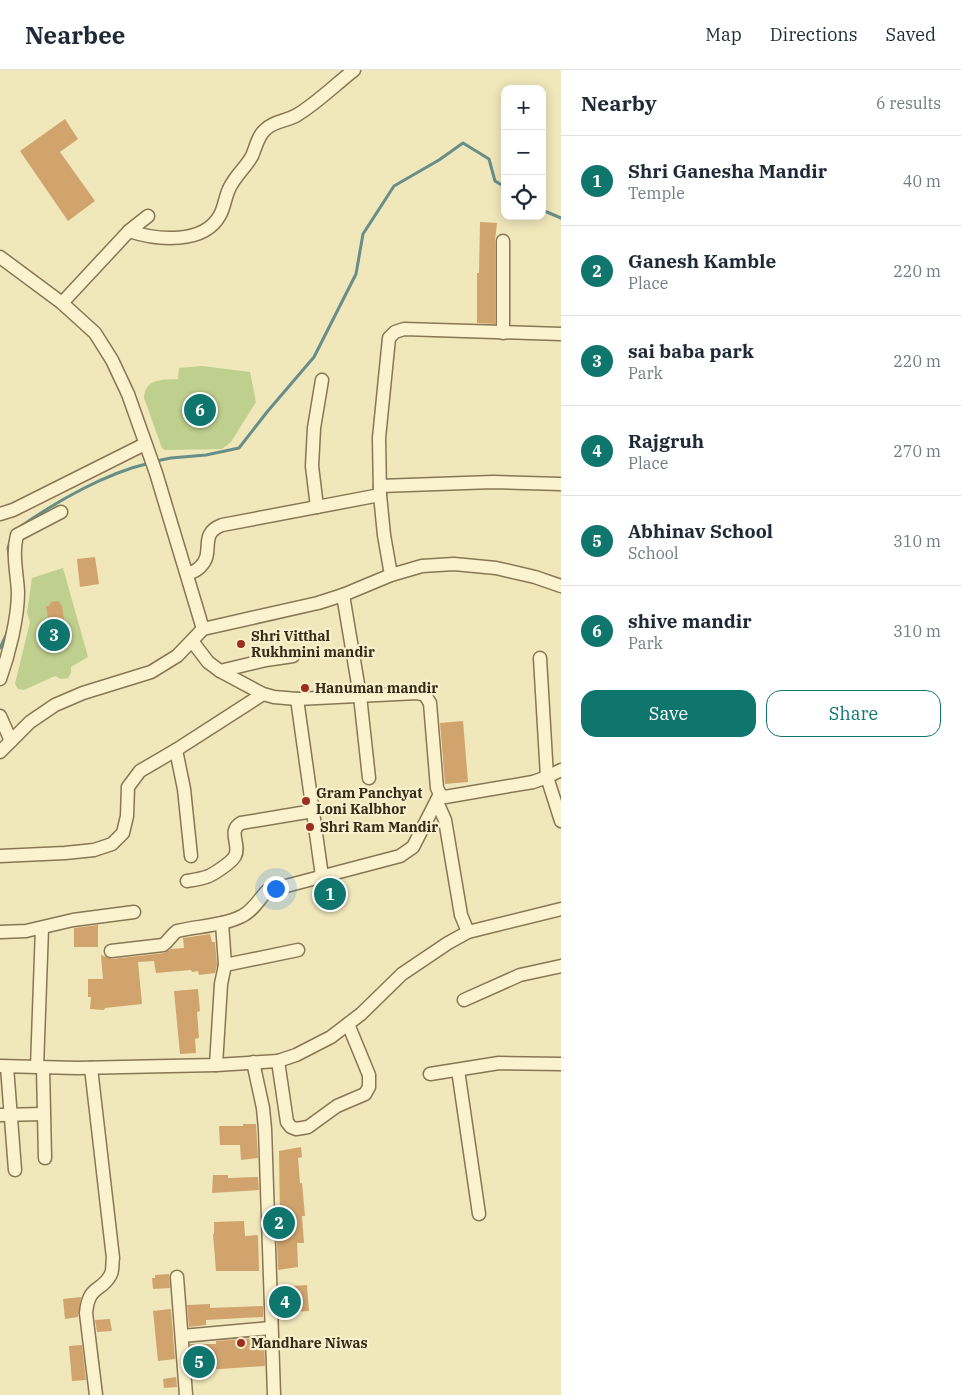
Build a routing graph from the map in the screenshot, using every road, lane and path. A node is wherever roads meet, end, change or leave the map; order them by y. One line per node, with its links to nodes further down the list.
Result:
1 (354, 70): 3 (street)
2 (148, 216): 3 (street)
3 (129, 231): 6 (street)
4 (503, 241): 7 (street)
5 (0, 258): 6 (street)
6 (62, 303): 10 (street)
7 (502, 332): 8 (street); 12 (street)
8 (561, 334)
9 (322, 380): 13 (street)
10 (147, 449): 15 (street); 16 (street)
11 (561, 484): 12 (street)
12 (380, 490): 13 (street); 17 (street)
13 (317, 507): 16 (street)
14 (61, 512): 25 (street)
15 (0, 514)
16 (187, 574): 20 (street)
17 (391, 575): 18 (street); 19 (street)
18 (561, 586)
19 (343, 595): 20 (street); 27 (street)
20 (203, 629): 21 (street)
21 (192, 641): 24 (street); 30 (street)
22 (293, 656): 24 (street)
23 (540, 658): 34 (street)
24 (220, 671): 26 (street)
25 (0, 679)
26 (263, 694): 28 (street); 31 (street)
27 (360, 696): 28 (street); 35 (street); 36 (street)
28 (297, 699): 37 (street)
29 (0, 716): 30 (street)
30 (11, 741): 32 (street)
31 (176, 750): 39 (street); 40 (street)
32 (0, 752)
33 (561, 770): 34 (street)
34 (547, 777): 36 (street); 38 (street)
35 (369, 778)
36 (438, 798): 41 (street); 48 (street)
37 (313, 811): 41 (street); 42 (street)
38 (561, 821)
39 (0, 856)
40 (191, 856)
41 (322, 876): 45 (street)
42 (187, 881)
43 (561, 909): 48 (street)
44 (134, 912): 46 (street)
45 (222, 923): 50 (street); 51 (street)
46 (42, 928): 47 (street); 60 (street)
47 (0, 932)
48 (468, 932): 54 (street)
49 (298, 950): 51 (street)
50 (111, 951)
51 (225, 965): 58 (street)
52 (561, 966): 53 (street)
53 (464, 1000)
54 (348, 1024): 55 (street); 55 (street)
55 (278, 1060): 56 (street)
56 (253, 1062): 58 (street); 70 (street)
57 (561, 1064): 62 (street)
58 (216, 1065): 61 (street)
59 (4, 1066): 60 (street); 65 (street)
60 (40, 1068): 61 (street); 64 (street)
61 (91, 1068): 72 (street)
62 (458, 1070): 63 (street); 68 (street)
63 (430, 1074)
64 (43, 1114): 65 (street); 66 (street)
65 (5, 1115): 67 (street)
66 (45, 1158)
67 (15, 1170)
68 (479, 1214)
69 (177, 1277): 71 (street)
70 (270, 1328): 71 (street); 74 (street)
71 (182, 1336): 73 (street)
72 (96, 1395)
73 (186, 1395)
74 (274, 1395)

